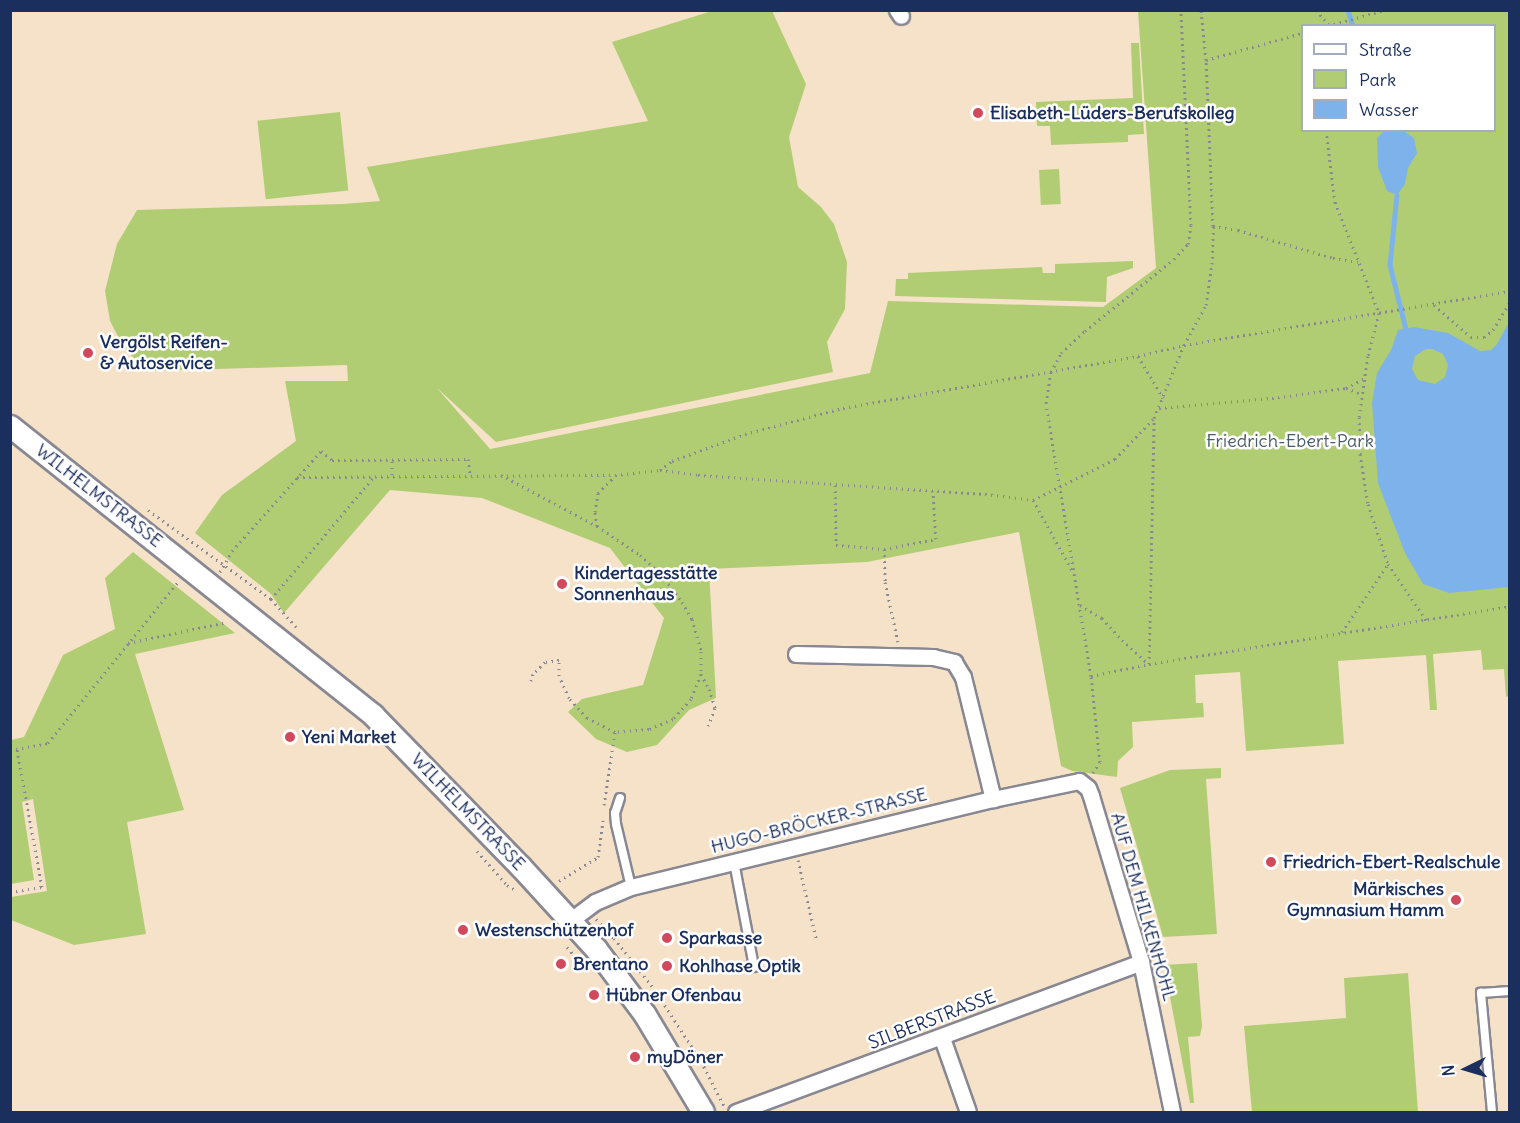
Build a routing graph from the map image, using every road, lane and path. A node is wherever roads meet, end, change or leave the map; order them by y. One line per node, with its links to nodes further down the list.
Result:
1 (1181, 10): 19 (path)
2 (1201, 10): 9 (path)
3 (1316, 10): 6 (path)
4 (1384, 10): 5 (path)
5 (1372, 12): 7 (path)
6 (1328, 24)
7 (1333, 24)
8 (1301, 33): 9 (path)
9 (1206, 60): 11 (path)
10 (1326, 132): 12 (path)
11 (1213, 226): 12 (path); 17 (path)
12 (1358, 262): 16 (path)
13 (1509, 291): 15 (path)
14 (1509, 302): 15 (path)
15 (1433, 304): 16 (path)
16 (1379, 313): 17 (path); 20 (path)
17 (1184, 345): 18 (path); 23 (path)
18 (1138, 356): 19 (path); 23 (path)
19 (1051, 372): 28 (path); 36 (path)
20 (1365, 378): 21 (path); 22 (path)
21 (1346, 388): 22 (path); 24 (path)
22 (1362, 394): 42 (path)
23 (1164, 399): 24 (path)
24 (1159, 408): 25 (path)
25 (1154, 418): 36 (path); 54 (path)
26 (10, 426): 72 (main road, WILHELMSTRASSE)
27 (392, 460): 29 (path); 32 (path); 33 (path)
28 (660, 470): 31 (path); 35 (path)
29 (470, 475): 30 (path); 33 (path)
30 (499, 475): 31 (path); 39 (path)
31 (615, 475): 39 (path)
32 (297, 477): 34 (path); 41 (path)
33 (392, 477): 34 (path)
34 (373, 478): 45 (path)
35 (835, 485): 37 (path); 40 (path)
36 (1060, 486): 38 (path); 43 (path)
37 (933, 491): 38 (path); 40 (path)
38 (1033, 500): 43 (path)
39 (597, 526): 55 (path)
40 (884, 549): 53 (path)
41 (225, 563)
42 (1389, 564): 49 (path); 50 (path)
43 (1074, 574): 46 (path)
44 (180, 579): 51 (path)
45 (271, 599)
46 (1080, 605): 54 (path); 56 (path)
47 (1509, 606): 49 (path)
48 (222, 612): 51 (path)
49 (1426, 620): 50 (path)
50 (1342, 633): 54 (path)
51 (127, 644): 60 (path)
52 (796, 654): 53 (street)
53 (901, 656): 64 (street)
54 (1149, 664): 56 (path)
55 (701, 674): 58 (path); 59 (path)
56 (1091, 676): 62 (path)
57 (531, 681): 59 (path)
58 (708, 726)
59 (615, 732): 68 (path)
60 (17, 749): 61 (path); 70 (path)
61 (10, 750)
62 (1084, 784): 64 (street, HUGO-BRÖCKER-STRASSE); 75 (street, AUF DEM HILKENHOHL)
63 (620, 798): 69 (lane)
64 (993, 799): 66 (street, HUGO-BRÖCKER-STRASSE)
65 (471, 844): 71 (path)
66 (794, 847): 67 (street, HUGO-BRÖCKER-STRASSE); 73 (path)
67 (734, 862): 69 (street, HUGO-BRÖCKER-STRASSE); 76 (lane)
68 (559, 881)
69 (631, 887): 72 (street, HUGO-BRÖCKER-STRASSE)
70 (10, 892)
71 (521, 897)
72 (571, 920): 80 (main road, WILHELMSTRASSE)
73 (816, 938)
74 (566, 946): 77 (path)
75 (1142, 962): 79 (street, SILBERSTRASSE); 83 (street, AUF DEM HILKENHOHL)
76 (754, 967)
77 (587, 970)
78 (1509, 990): 84 (lane)
79 (942, 1038): 81 (street, SILBERSTRASSE); 82 (street)
80 (703, 1113)
81 (736, 1113)
82 (968, 1113)
83 (1172, 1113)
84 (1492, 1113)

